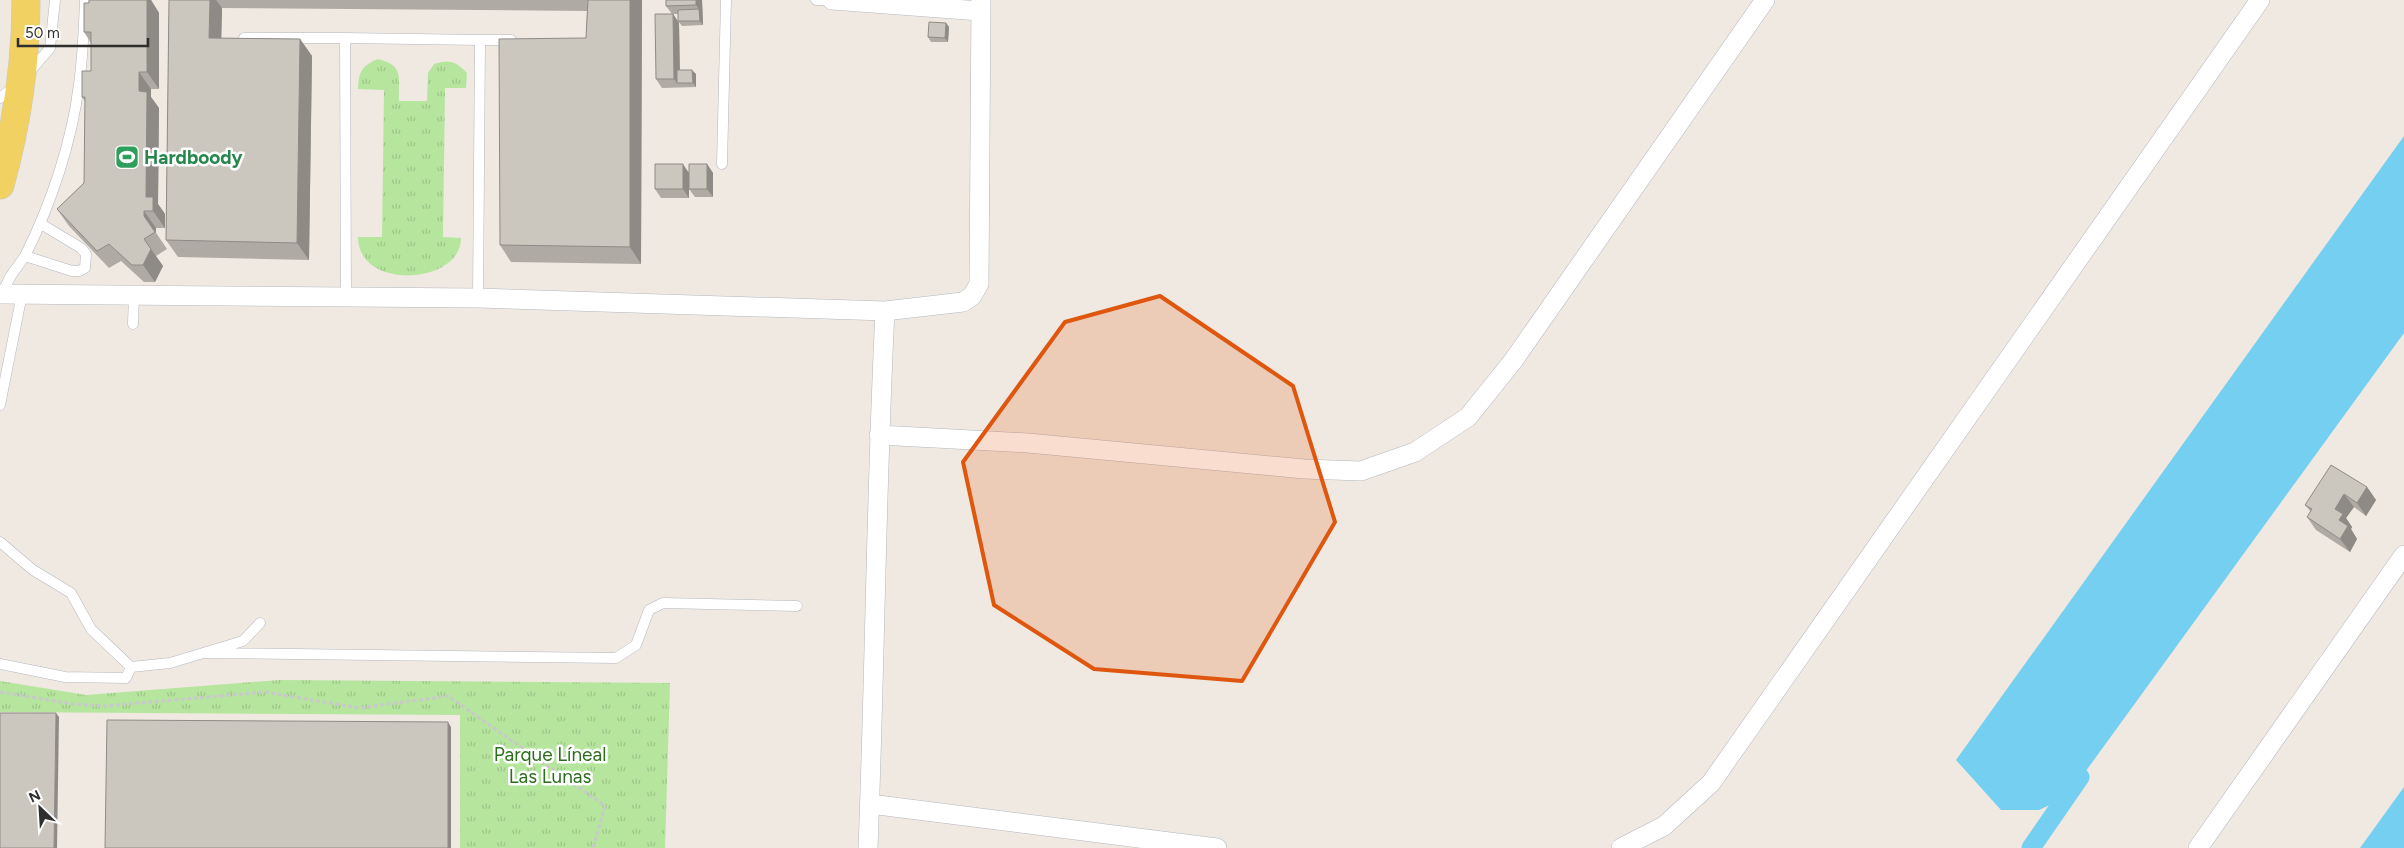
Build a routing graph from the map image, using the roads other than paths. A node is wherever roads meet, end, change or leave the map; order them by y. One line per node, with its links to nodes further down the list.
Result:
1 (26, 0): 14 (main road)
2 (55, 0): 14 (lane)
3 (85, 0): 18 (lane)
4 (726, 0): 16 (lane)
5 (816, 0): 6 (lane)
6 (832, 0): 9 (street)
7 (1766, 0): 28 (street)
8 (2260, 0): 39 (street)
9 (981, 6): 25 (street)
10 (238, 38): 11 (lane)
11 (345, 38): 12 (lane); 23 (lane)
12 (480, 40): 13 (lane); 24 (lane)
13 (519, 40)
14 (22, 80): 15 (lane); 17 (main road)
15 (0, 98)
16 (722, 164)
17 (0, 185)
18 (41, 224): 19 (lane); 19 (lane)
19 (25, 256): 20 (lane)
20 (1, 294): 21 (street)
21 (22, 294): 22 (street); 27 (lane)
22 (134, 295): 23 (street); 26 (lane)
23 (346, 297): 24 (street)
24 (478, 298): 25 (street)
25 (885, 311): 28 (street)
26 (133, 324)
27 (0, 405)
28 (879, 435): 36 (street)
29 (0, 542): 35 (lane)
30 (2404, 554): 40 (street)
31 (797, 606): 33 (lane)
32 (260, 623): 33 (lane)
33 (206, 653): 35 (lane)
34 (0, 664): 35 (lane)
35 (131, 667)
36 (870, 804): 37 (street); 38 (street)
37 (868, 848)
38 (1217, 848)
39 (1621, 848)
40 (2198, 848)

